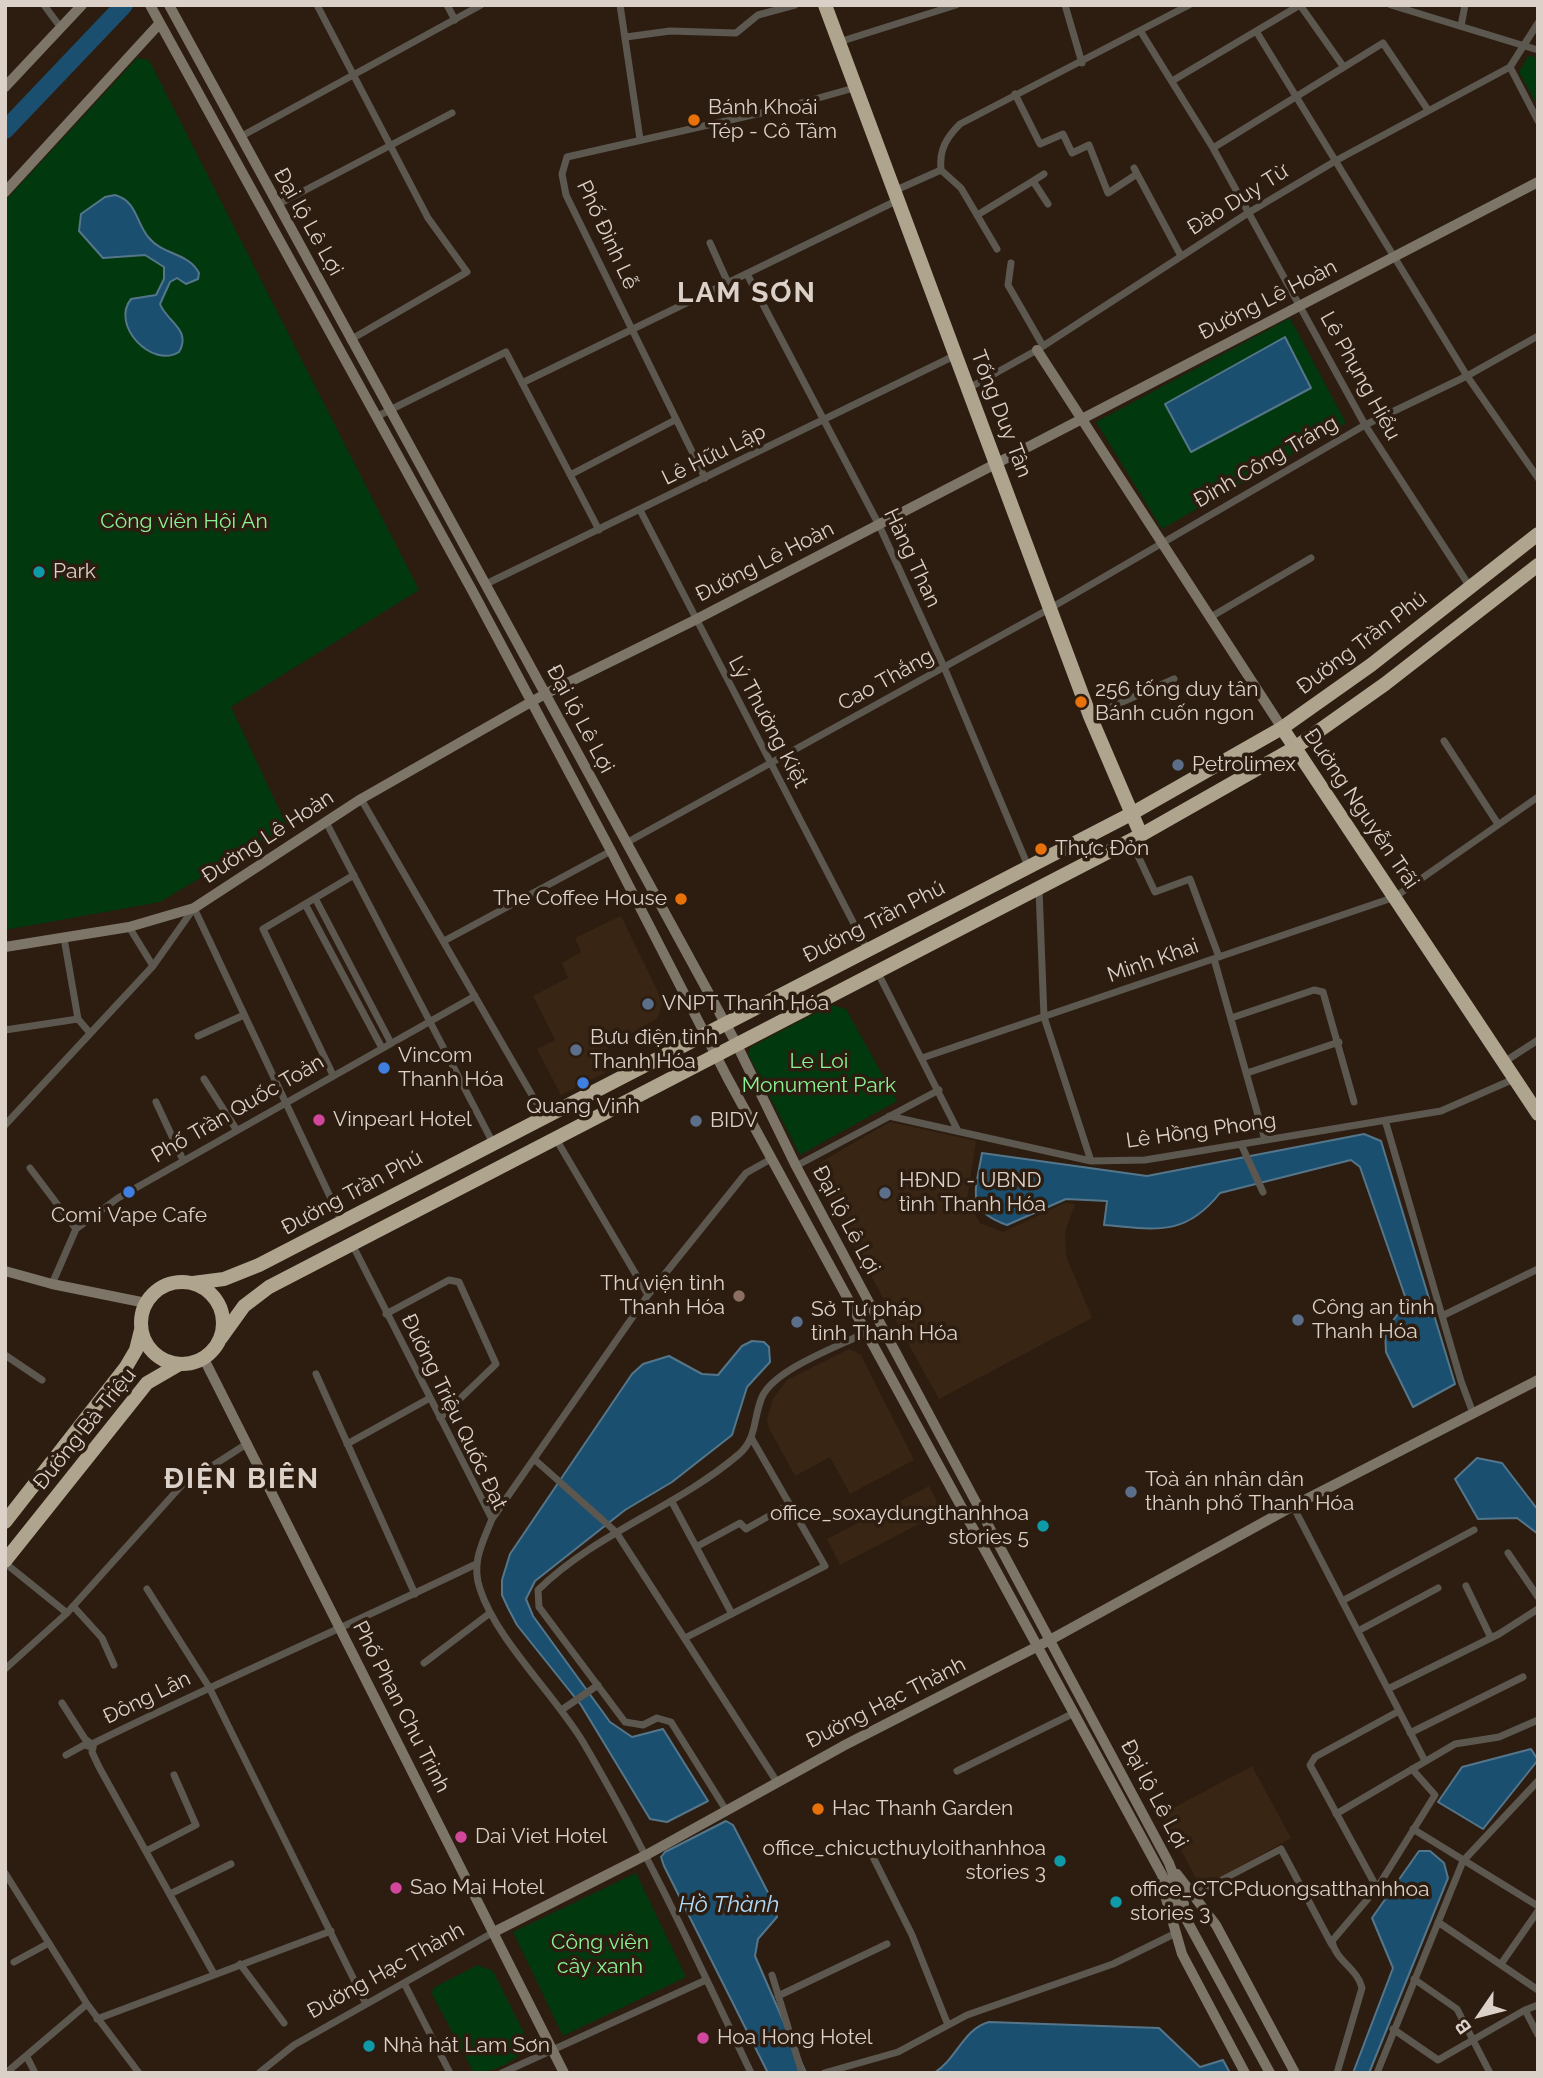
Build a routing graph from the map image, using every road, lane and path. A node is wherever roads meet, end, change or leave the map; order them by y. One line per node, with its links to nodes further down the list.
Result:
1 (44, 5): 21 (street)
2 (82, 5): 21 (street)
3 (150, 5): 17 (street, Đại lộ Lê Lợi)
4 (317, 5): 31 (street)
5 (447, 5): 18 (street)
6 (481, 5): 18 (street)
7 (620, 5): 24 (street)
8 (795, 5): 24 (street)
9 (825, 5): 25 (highway, Tống Duy Tân)
10 (956, 5): 25 (street)
11 (1065, 5): 28 (street)
12 (1189, 5): 23 (street)
13 (1300, 5): 22 (street); 29 (street)
14 (1391, 5): 20 (street)
15 (1465, 5): 20 (street)
16 (172, 7): 40 (street, Đại lộ Lê Lợi)
17 (158, 20): 49 (street); 72 (street, Đại lộ Lê Lợi)
18 (455, 20): 31 (street)
19 (1538, 23): 26 (street, Đào Duy Từ)
20 (1461, 26): 26 (street)
21 (61, 28): 33 (street)
22 (1256, 31): 32 (street); 36 (street)
23 (1141, 32): 28 (street); 32 (street, Lê Phụng Hiểu)
24 (626, 37): 41 (street)
25 (838, 42): 34 (highway, Tống Duy Tân)
26 (1524, 45): 27 (street); 30 (street, Đào Duy Từ)
27 (1538, 50)
28 (1082, 63): 35 (street)
29 (1343, 66): 36 (street); 37 (street)
30 (1510, 67): 37 (street, Đào Duy Từ); 39 (street)
31 (354, 74): 40 (street); 42 (street)
32 (1172, 81): 43 (street, Lê Phụng Hiểu)
33 (5, 87)
34 (855, 88): 41 (street, Phố Đinh Lễ); 50 (highway, Tống Duy Tân)
35 (1015, 94): 45 (street); 57 (street)
36 (1296, 95): 43 (street); 44 (street)
37 (1428, 110): 44 (street, Đào Duy Từ)
38 (452, 113): 42 (street)
39 (1538, 121)
40 (240, 137): 52 (street, Đại lộ Lê Lợi)
41 (640, 139): 63 (street, Phố Đinh Lễ)
42 (390, 144): 52 (street); 65 (street)
43 (1213, 148): 53 (street, Lê Phụng Hiểu)
44 (1337, 160): 53 (street, Đào Duy Từ); 58 (street)
45 (941, 170): 50 (street); 54 (street)
46 (1044, 174): 47 (street)
47 (1033, 181): 51 (street); 54 (street)
48 (1538, 182): 58 (street, Đường Lê Hoàn)
49 (5, 192)
50 (896, 196): 60 (street); 67 (highway, Tống Duy Tân)
51 (1048, 204)
52 (277, 205): 65 (street, Đại lộ Lê Lợi)
53 (1248, 212): 57 (street, Đào Duy Từ); 62 (street, Lê Phụng Hiểu)
54 (979, 214): 56 (street)
55 (710, 243): 61 (street)
56 (997, 250)
57 (1181, 256): 66 (street, Đào Duy Từ)
58 (1393, 257): 62 (street, Đường Lê Hoàn); 68 (street)
59 (1011, 263): 66 (street)
60 (747, 274): 61 (street); 75 (street, Hàng Than)
61 (728, 283): 63 (street)
62 (1300, 304): 74 (street, Đường Lê Hoàn); 76 (street, Lê Phụng Hiểu)
63 (632, 330): 69 (street); 73 (street, Phố Đinh Lễ)
64 (1538, 336): 68 (street, Đinh Công Tráng)
65 (350, 340): 71 (street, Đại lộ Lê Lợi)
66 (1040, 348): 70 (street, Đào Duy Từ); 74 (street, Đường Nguyễn Trãi)
67 (956, 355): 70 (highway, Tống Duy Tân); 75 (street, Lê Hữu Lập)
68 (1467, 376): 76 (street, Đinh Công Tráng); 80 (street)
69 (522, 383): 71 (street); 78 (street)
70 (969, 388): 77 (highway, Tống Duy Tân)
71 (388, 410): 72 (street); 88 (street, Đại lộ Lê Lợi)
72 (376, 417): 96 (street, Đại lộ Lê Lợi)
73 (675, 420): 78 (street); 79 (street, Phố Đinh Lễ)
74 (1082, 420): 77 (street, Đường Lê Hoàn); 85 (street, Đường Nguyễn Trãi)
75 (822, 421): 79 (street, Lê Hữu Lập); 82 (street, Hàng Than)
76 (1364, 425): 85 (street, Đinh Công Tráng); 89 (street, Lê Phụng Hiểu)
77 (997, 462): 82 (street, Đường Lê Hoàn); 90 (highway, Tống Duy Tân)
78 (570, 475): 83 (street)
79 (705, 478): 81 (street, Lê Hữu Lập)
80 (1538, 478)
81 (640, 510): 83 (street, Lê Hữu Lập); 92 (street, Lý Thường Kiệt)
82 (879, 525): 92 (street, Đường Lê Hoàn); 93 (street, Hàng Than)
83 (599, 530): 88 (street, Lê Hữu Lập)
84 (1538, 534): 89 (highway, Đường Trần Phú)
85 (1162, 544): 90 (street, Cao Thắng); 91 (street, Đường Nguyễn Trãi)
86 (1311, 558): 91 (street)
87 (1538, 565): 100 (highway)
88 (486, 584): 95 (street, Đại lộ Lê Lợi)
89 (1470, 587): 98 (highway, Đường Trần Phú)
90 (1049, 609): 93 (street, Cao Thắng); 97 (highway, Tống Duy Tân)
91 (1209, 618): 98 (street, Đường Nguyễn Trãi)
92 (695, 620): 95 (street, Đường Lê Hoàn); 101 (street, Lý Thường Kiệt)
93 (944, 667): 101 (street, Cao Thắng); 110 (street, Hàng Than)
94 (1174, 679): 97 (street)
95 (545, 694): 96 (street, Đường Lê Hoàn); 108 (street, Đại lộ Lê Lợi)
96 (531, 702): 103 (street, Đường Lê Hoàn); 109 (street, Đại lộ Lê Lợi)
97 (1090, 716): 104 (highway, Tống Duy Tân)
98 (1282, 728): 100 (highway, Đường Nguyễn Trãi); 104 (highway, Đường Trần Phú)
99 (1444, 741): 106 (street)
100 (1296, 747): 107 (highway); 113 (highway, Đường Nguyễn Trãi)
101 (770, 765): 108 (street, Cao Thắng); 121 (street, Lý Thường Kiệt)
102 (1538, 797): 106 (street, Minh Khai)
103 (361, 799): 105 (street, Đường Lê Hoàn); 119 (street)
104 (1131, 814): 107 (highway, Tống Duy Tân); 110 (highway, Đường Trần Phú)
105 (326, 822): 111 (street); 116 (street, Đường Lê Hoàn)
106 (1498, 824): 113 (street, Minh Khai)
107 (1136, 838): 112 (highway); 122 (street)
108 (626, 844): 131 (street, Đại lộ Lê Lợi)
109 (611, 851): 119 (street); 134 (street, Đại lộ Lê Lợi)
110 (1028, 866): 112 (highway); 121 (highway, Đường Trần Phú)
111 (354, 875): 114 (street); 130 (street)
112 (1039, 887): 124 (highway); 127 (street)
113 (1395, 897): 122 (street, Minh Khai); 143 (highway, Đường Nguyễn Trãi)
114 (315, 898): 115 (street); 137 (street)
115 (305, 904): 140 (street); 145 (street)
116 (194, 908): 117 (street, Đường Lê Hoàn); 123 (street); 126 (street)
117 (129, 927): 118 (street, Đường Lê Hoàn); 123 (street)
118 (64, 938): 120 (street, Đường Lê Hoàn); 129 (street)
119 (444, 942): 125 (street)
120 (5, 947)
121 (867, 949): 131 (highway, Đường Trần Phú)
122 (1217, 958): 127 (street, Minh Khai); 128 (street)
123 (153, 966): 133 (street)
124 (876, 971): 139 (highway); 142 (street)
125 (475, 996): 130 (street, Phố Trần Quốc Toản); 153 (street)
126 (244, 1015): 135 (street); 149 (street)
127 (1044, 1017): 142 (street, Minh Khai); 165 (street)
128 (1231, 1017): 138 (street); 144 (street)
129 (78, 1019): 132 (street); 133 (street)
130 (430, 1021): 137 (street, Phố Trần Quốc Toản); 161 (street)
131 (724, 1023): 134 (highway, Đường Trần Phú); 139 (street, Đại lộ Lê Lợi)
132 (5, 1031)
133 (90, 1033): 156 (street)
134 (703, 1033): 141 (street, Đại lộ Lê Lợi); 153 (highway, Đường Trần Phú)
135 (198, 1036)
136 (1538, 1040): 143 (street)
137 (391, 1042): 140 (street, Phố Trần Quốc Toản)
138 (1339, 1042): 144 (street); 151 (street)
139 (736, 1044): 141 (highway); 166 (street, Đại lộ Lê Lợi)
140 (382, 1048): 145 (street, Phố Trần Quốc Toản)
141 (715, 1054): 159 (highway); 163 (street, Đại lộ Lê Lợi)
142 (922, 1058): 148 (street)
143 (1504, 1062): 147 (highway, Đường Nguyễn Trãi)
144 (1247, 1073): 160 (street)
145 (333, 1074): 149 (street, Phố Trần Quốc Toản)
146 (204, 1079): 157 (street)
147 (1514, 1079): 152 (highway, Đường Nguyễn Trãi); 155 (street, Lê Hồng Phong)
148 (939, 1090): 154 (street); 158 (street)
149 (284, 1101): 157 (street, Phố Trần Quốc Toản); 171 (street)
150 (156, 1102): 164 (street)
151 (1354, 1102)
152 (1537, 1113)
153 (544, 1116): 161 (highway, Đường Trần Phú)
154 (889, 1116): 158 (street, Lê Hồng Phong); 166 (street)
155 (1385, 1120): 160 (street, Lê Hồng Phong); 181 (street)
156 (5, 1125)
157 (236, 1129): 164 (street, Phố Trần Quốc Toản)
158 (958, 1131): 165 (street, Lê Hồng Phong)
159 (556, 1137): 169 (highway); 178 (street)
160 (1265, 1140): 162 (street, Lê Hồng Phong)
161 (493, 1143): 168 (highway, Đường Trần Phú)
162 (1241, 1144): 165 (street, Lê Hồng Phong); 170 (street)
163 (771, 1158): 178 (street); 183 (street, Đại lộ Lê Lợi)
164 (183, 1160): 172 (street, Phố Trần Quốc Toản)
165 (1091, 1161)
166 (796, 1166): 191 (street, Đại lộ Lê Lợi)
167 (30, 1168): 172 (street)
168 (442, 1169): 169 (highway); 171 (highway, Đường Trần Phú)
169 (453, 1191): 173 (highway)
170 (1263, 1192)
171 (342, 1222): 176 (highway, Đường Trần Phú)
172 (76, 1229): 177 (street, Phố Trần Quốc Toản)
173 (352, 1244): 180 (street, Đường Triệu Quốc Đạt); 184 (highway)
174 (1538, 1269): 181 (street)
175 (5, 1271): 177 (street)
176 (193, 1283): 179 (highway); 184 (highway)
177 (52, 1284): 179 (street)
178 (648, 1295): 199 (street)
179 (146, 1303): 182 (highway)
180 (387, 1314): 192 (street, Đường Triệu Quốc Đạt); 195 (street)
181 (1442, 1316): 194 (street)
182 (141, 1329): 187 (highway); 204 (highway, Đường Bà Triệu)
183 (865, 1333): 193 (street, Đại lộ Lê Lợi); 196 (street)
184 (221, 1338): 186 (highway)
185 (5, 1355): 189 (street)
186 (204, 1359): 187 (highway); 197 (street, Phố Phan Chu Trinh)
187 (178, 1365): 209 (highway, Đường Bà Triệu)
188 (316, 1374): 198 (street)
189 (42, 1380)
190 (1538, 1380): 194 (street, Đường Hạc Thành)
191 (917, 1392): 193 (street); 226 (street, Đại lộ Lê Lợi)
192 (430, 1398): 195 (street, Đường Triệu Quốc Đạt); 198 (street)
193 (902, 1401): 227 (street, Đại lộ Lê Lợi)
194 (1474, 1413): 202 (street, Đường Hạc Thành)
195 (440, 1418): 203 (street, Đường Triệu Quốc Đạt)
196 (752, 1439): 200 (street); 201 (street)
197 (248, 1443): 217 (street); 222 (street, Phố Phan Chu Trinh)
198 (347, 1444): 214 (street)
199 (534, 1459): 203 (street); 206 (street)
200 (673, 1502): 206 (street); 207 (street)
201 (790, 1504): 207 (street); 221 (street)
202 (1293, 1506): 216 (street); 226 (street, Đường Hạc Thành)
203 (492, 1519): 210 (street, Đường Triệu Quốc Đạt)
204 (5, 1522)
205 (1474, 1530): 216 (street)
206 (616, 1532): 224 (street); 232 (street)
207 (696, 1547): 221 (street)
208 (1508, 1553): 215 (street)
209 (5, 1562): 220 (street)
210 (474, 1565): 214 (street, Đông Lân); 219 (street)
211 (1466, 1586): 225 (street)
212 (1438, 1588): 223 (street)
213 (147, 1589): 233 (street)
214 (415, 1594): 222 (street, Đông Lân)
215 (1538, 1597)
216 (1342, 1601): 223 (street)
217 (74, 1606): 220 (street); 229 (street)
218 (1538, 1609): 225 (street)
219 (490, 1613): 228 (street); 236 (street)
220 (67, 1614): 230 (street)
221 (732, 1614): 224 (street)
222 (341, 1630): 233 (street, Đông Lân); 266 (street, Phố Phan Chu Trinh)
223 (1358, 1631): 234 (street)
224 (685, 1638): 248 (street)
225 (1491, 1638): 234 (street)
226 (1050, 1640): 227 (street, Đường Hạc Thành); 256 (street, Đại lộ Lê Lợi)
227 (1036, 1648): 238 (street, Đại lộ Lê Lợi); 248 (street, Đường Hạc Thành)
228 (424, 1662)
229 (114, 1665)
230 (5, 1669)
231 (1523, 1677): 240 (street)
232 (598, 1685): 236 (street); 249 (street)
233 (209, 1687): 241 (street, Đông Lân); 265 (street)
234 (1388, 1689): 237 (street)
235 (62, 1703): 241 (street)
236 (563, 1709): 254 (street)
237 (1399, 1711): 240 (street); 250 (street)
238 (1072, 1714): 245 (street); 258 (street, Đại lộ Lê Lợi)
239 (1538, 1720): 243 (street)
240 (1410, 1733): 243 (street)
241 (93, 1746): 242 (street); 253 (street, Đông Lân)
242 (66, 1755)
243 (1425, 1762): 244 (street)
244 (1412, 1769): 250 (street); 251 (street)
245 (957, 1771)
246 (174, 1775): 253 (street)
247 (1538, 1781): 255 (street)
248 (777, 1782): 249 (street, Đường Hạc Thành)
249 (726, 1810): 254 (street, Đường Hạc Thành)
250 (1336, 1814): 260 (street)
251 (1413, 1829): 255 (street); 260 (street)
252 (869, 1850): 288 (street)
253 (146, 1851): 261 (street, Đông Lân)
254 (646, 1854): 266 (street, Đường Hạc Thành); 278 (street)
255 (1463, 1861): 263 (street); 264 (street)
256 (1169, 1863): 262 (street); 268 (street, Đại lộ Lê Lợi)
257 (231, 1864): 261 (street)
258 (1157, 1868): 267 (street); 268 (street, Đại lộ Lê Lợi)
259 (5, 1873): 269 (street)
260 (1377, 1888): 271 (street)
261 (170, 1894): 275 (street, Đông Lân)
262 (1193, 1895): 271 (street); 306 (street)
263 (1538, 1909): 274 (street)
264 (1438, 1922): 274 (street); 277 (street)
265 (331, 1931): 273 (street); 283 (street)
266 (494, 1932): 279 (street, Đường Hạc Thành); 292 (street, Phố Phan Chu Trinh)
267 (1174, 1934): 288 (street); 304 (street)
268 (1197, 1937): 305 (street)
269 (49, 1943): 272 (street); 282 (street)
270 (887, 1944): 281 (street)
271 (1332, 1945): 307 (street)
272 (14, 1962)
273 (240, 1964): 275 (street); 287 (street)
274 (1501, 1964): 280 (street)
275 (214, 1973): 286 (street)
276 (772, 1975): 281 (street)
277 (1414, 1979): 289 (street); 291 (street)
278 (706, 1980): 292 (street); 301 (street)
279 (404, 1983): 283 (street, Đường Hạc Thành); 298 (street)
280 (1538, 1990)
281 (778, 1996): 302 (street)
282 (87, 2004): 286 (street); 293 (street)
283 (366, 2004): 297 (street, Đường Hạc Thành)
284 (1538, 2005): 285 (street)
285 (1525, 2010): 290 (street); 291 (street)
286 (97, 2019): 296 (street)
287 (284, 2023)
288 (948, 2025): 303 (street)
289 (1393, 2029): 291 (street); 308 (street)
290 (1538, 2035)
291 (1473, 2039): 309 (street)
292 (552, 2048): 299 (street); 300 (street, Phố Phan Chu Trinh)
293 (27, 2057): 294 (street); 295 (street)
294 (6, 2073)
295 (36, 2073)
296 (139, 2073)
297 (259, 2073)
298 (450, 2073)
299 (502, 2073)
300 (564, 2073)
301 (751, 2073)
302 (802, 2073)
303 (824, 2073)
304 (1245, 2073)
305 (1270, 2073)
306 (1295, 2073)
307 (1337, 2073)
308 (1377, 2073)
309 (1490, 2073)

